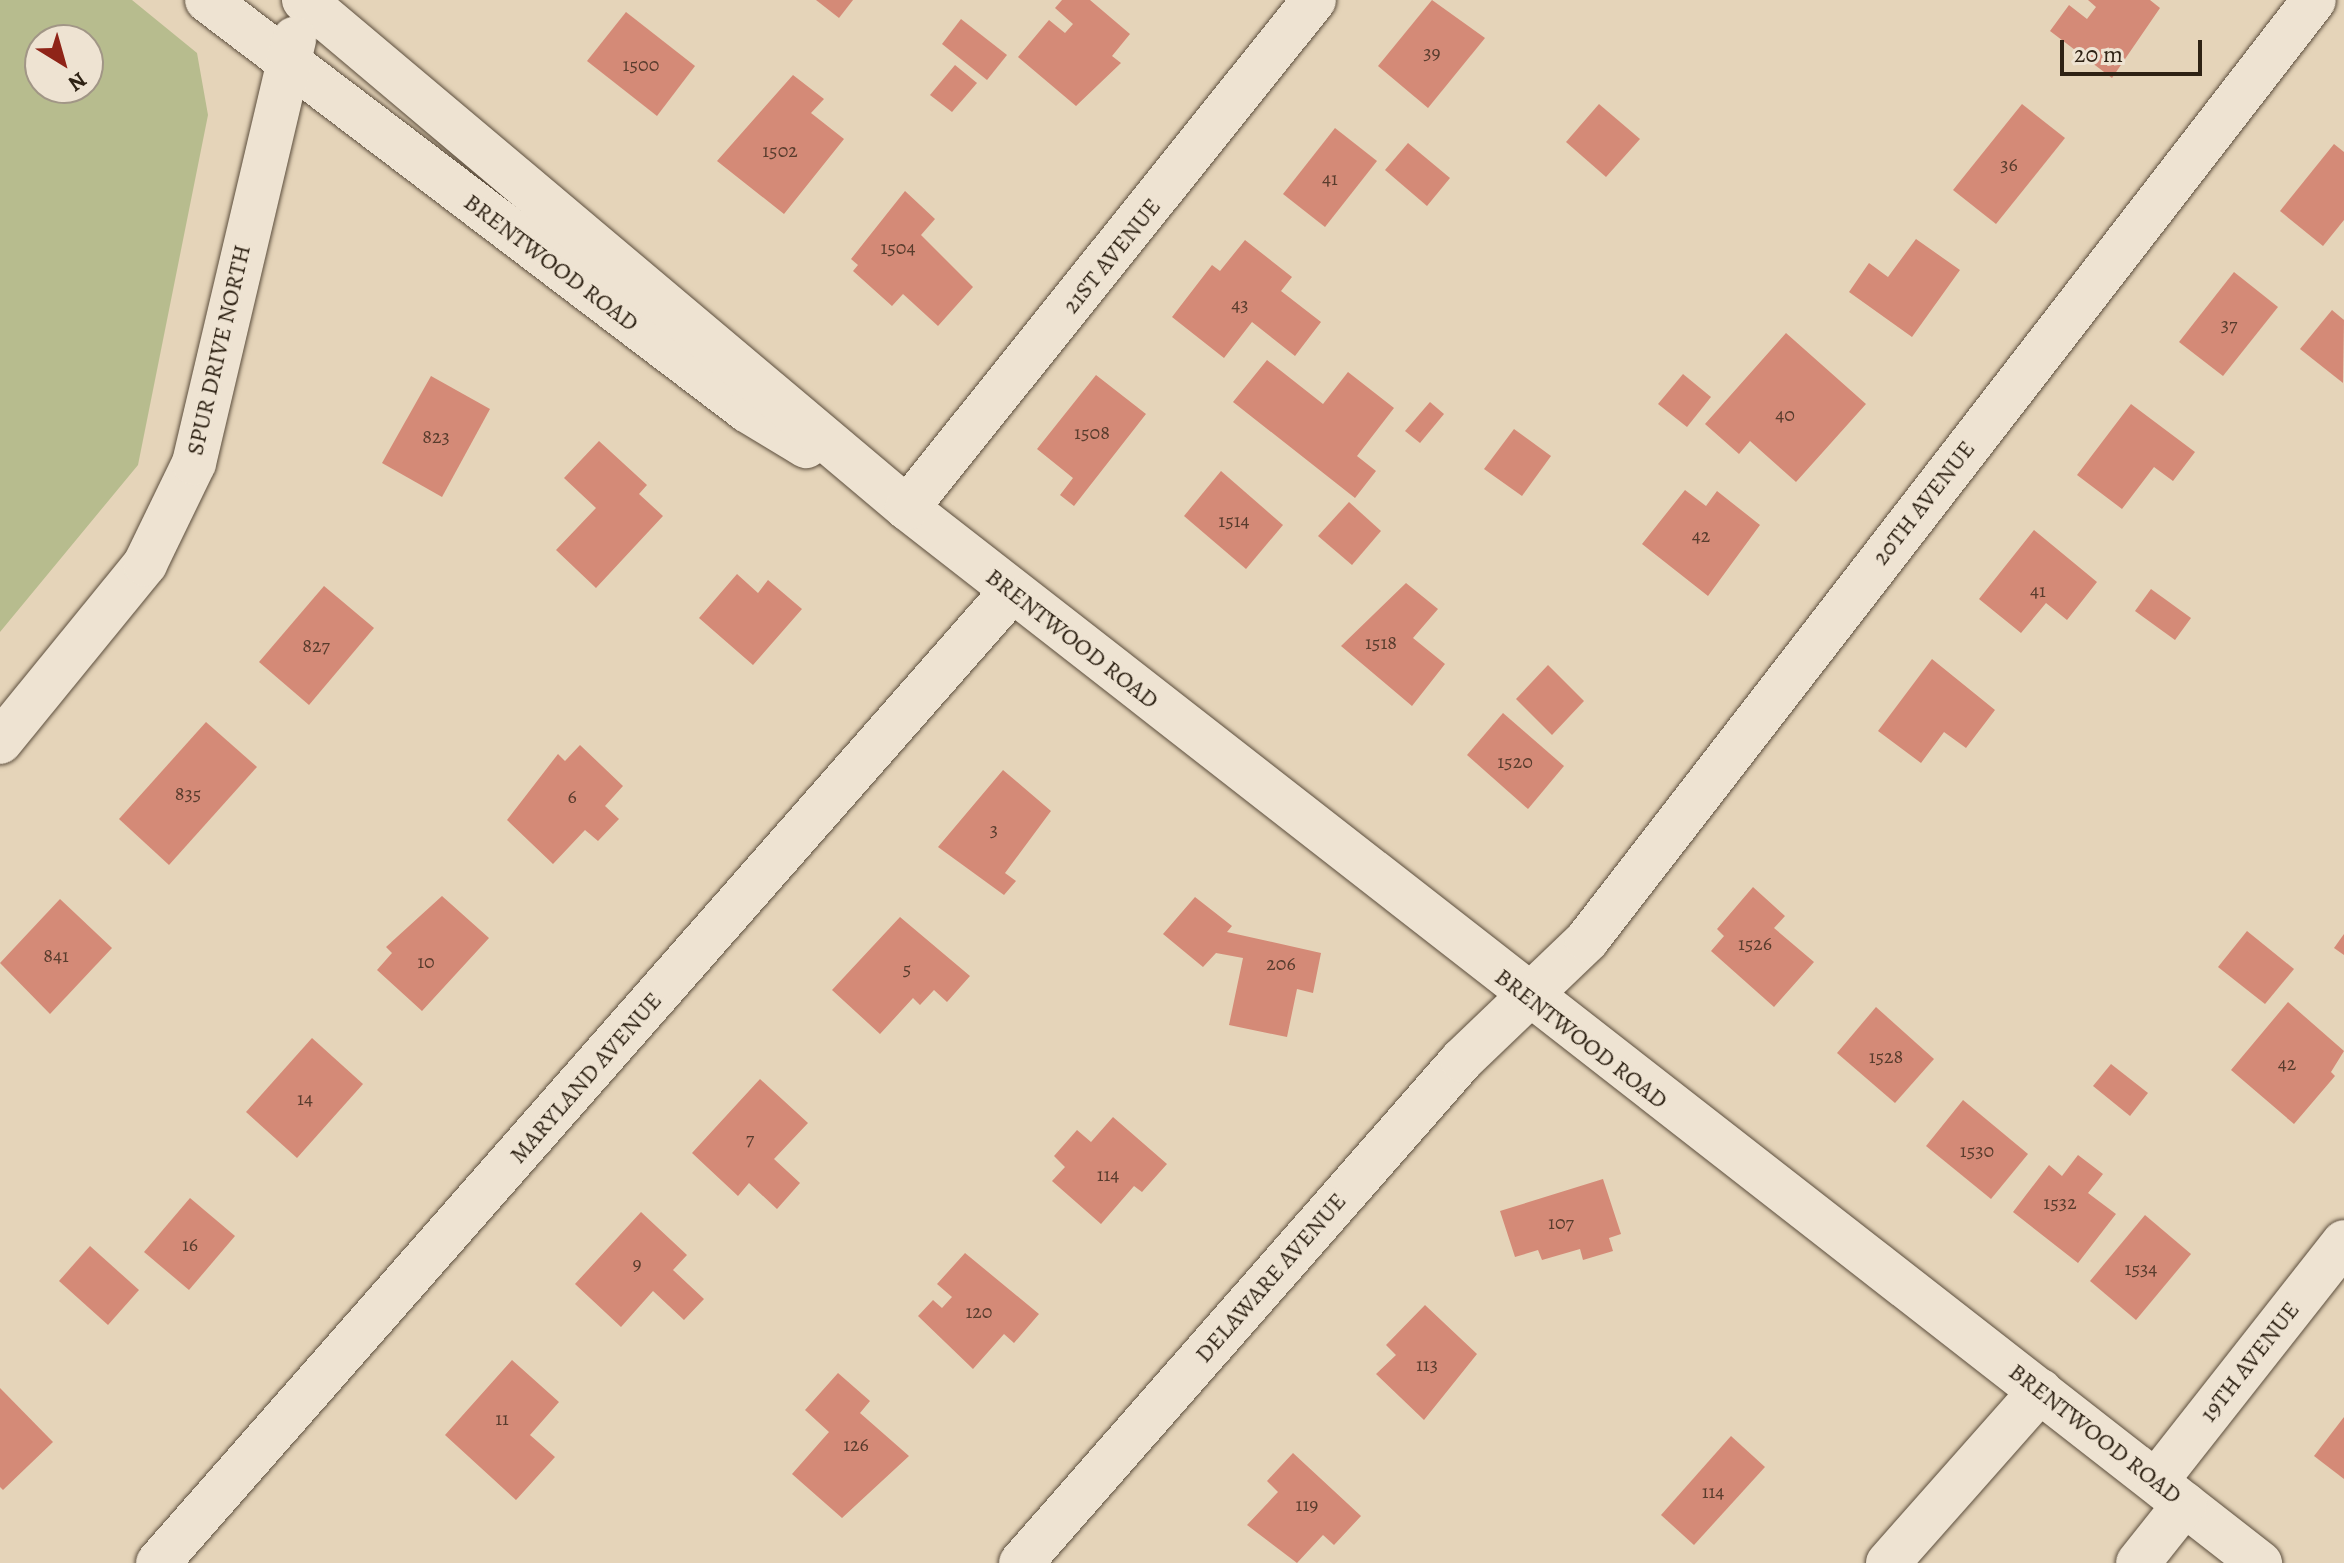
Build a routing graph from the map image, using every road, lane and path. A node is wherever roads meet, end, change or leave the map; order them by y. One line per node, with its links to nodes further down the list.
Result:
1 (207, 0): 5 (street, BRENTWOOD ROAD)
2 (1314, 0): 6 (street, 21ST AVENUE)
3 (2314, 0): 9 (street, 20TH AVENUE)
4 (307, 1): 5 (street, SPUR DRIVE NORTH); 6 (street, BRENTWOOD ROAD)
5 (285, 62): 6 (street, BRENTWOOD ROAD); 8 (street, SPUR DRIVE NORTH)
6 (907, 508): 7 (street, BRENTWOOD ROAD)
7 (1012, 591): 9 (street, BRENTWOOD ROAD); 13 (street, MARYLAND AVENUE)
8 (0, 742)
9 (1525, 997): 11 (street, BRENTWOOD ROAD); 14 (street, DELAWARE AVENUE)
10 (2344, 1242): 12 (street, 19TH AVENUE)
11 (2040, 1391): 12 (street, BRENTWOOD ROAD); 15 (street)
12 (2170, 1493): 16 (street, 19TH AVENUE); 17 (street, BRENTWOOD ROAD)
13 (158, 1563)
14 (1021, 1563)
15 (1888, 1563)
16 (2138, 1563)
17 (2260, 1563)

